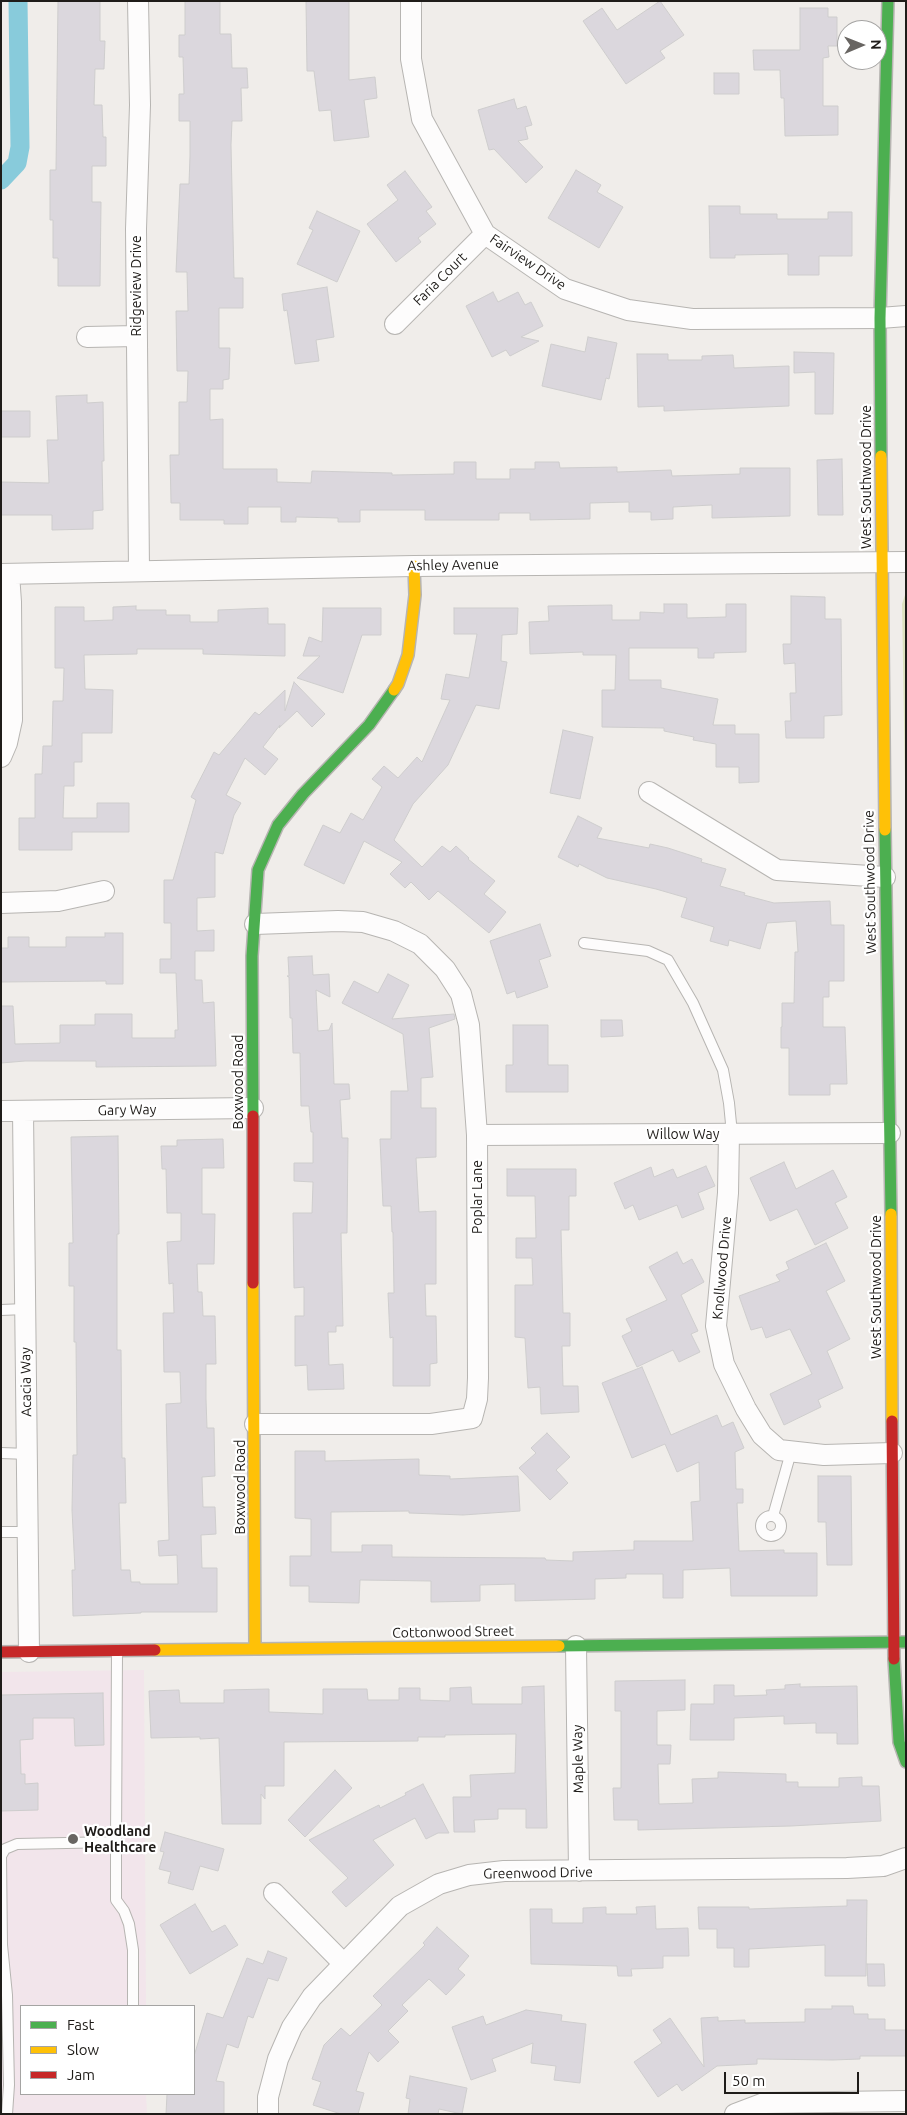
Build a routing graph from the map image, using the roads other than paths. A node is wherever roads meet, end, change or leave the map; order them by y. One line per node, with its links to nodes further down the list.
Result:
1 (138, 1): 8 (street, Ridgeview Drive)
2 (411, 1): 4 (street, Fairview Drive)
3 (888, 1): 6 (street, West Southwood Drive)
4 (485, 234): 6 (street, Fairview Drive); 7 (street, Faria Court)
5 (906, 316): 6 (street, Fairview Drive)
6 (880, 318): 10 (street, West Southwood Drive)
7 (395, 324)
8 (136, 336): 9 (street); 13 (street, Ridgeview Drive)
9 (87, 337)
10 (881, 561): 11 (street, Ashley Avenue); 12 (street, Ashley Avenue); 17 (street, West Southwood Drive)
11 (906, 562)
12 (414, 566): 13 (street, Ashley Avenue); 20 (street, Boxwood Road)
13 (139, 571): 14 (street, Ashley Avenue)
14 (5, 574): 15 (street)
15 (1, 757)
16 (649, 792): 17 (street)
17 (885, 877): 25 (street, West Southwood Drive)
18 (104, 891): 19 (street)
19 (1, 903)
20 (255, 924): 22 (street, Boxwood Road); 27 (street, Poplar Lane)
21 (584, 943): 26 (lane)
22 (253, 1108): 24 (street, Gary Way); 32 (street, Boxwood Road)
23 (1, 1111): 24 (street, Gary Way)
24 (23, 1111): 30 (street, Acacia Way)
25 (890, 1133): 26 (street, Willow Way); 28 (street, West Southwood Drive)
26 (730, 1134): 27 (street, Willow Way); 33 (street, Knollwood Drive)
27 (477, 1135): 32 (street, Poplar Lane)
28 (890, 1284): 29 (lane); 35 (street, West Southwood Drive)
29 (906, 1284)
30 (25, 1309): 31 (lane); 36 (street, Acacia Way)
31 (1, 1310)
32 (255, 1424): 43 (street, Boxwood Road)
33 (791, 1452): 35 (street, Knollwood Drive); 37 (lane)
34 (1, 1453): 36 (lane)
35 (892, 1453): 40 (street, West Southwood Drive)
36 (28, 1454): 39 (street, Acacia Way)
37 (773, 1516)
38 (1, 1532): 39 (lane)
39 (29, 1532): 46 (street, Acacia Way)
40 (900, 1534): 41 (street, West Southwood Drive)
41 (900, 1642): 42 (street, Cottonwood Street); 47 (street, West Southwood Drive)
42 (576, 1646): 43 (street, Cottonwood Street); 50 (street, Maple Way)
43 (255, 1649): 44 (street, Cottonwood Street)
44 (117, 1651): 46 (street, Cottonwood Street); 48 (lane)
45 (1, 1652): 46 (street, Cottonwood Street)
46 (29, 1652)
47 (906, 1762)
48 (116, 1842): 52 (lane); 55 (lane)
49 (906, 1858): 50 (street, Greenwood Drive)
50 (579, 1871): 54 (street, Greenwood Drive)
51 (274, 1893): 54 (street)
52 (1, 1901): 53 (lane)
53 (1, 1945): 57 (lane)
54 (344, 1964): 58 (street, Greenwood Drive)
55 (133, 2005)
56 (906, 2101): 59 (street)
57 (7, 2114)
58 (268, 2114)
59 (736, 2114)

